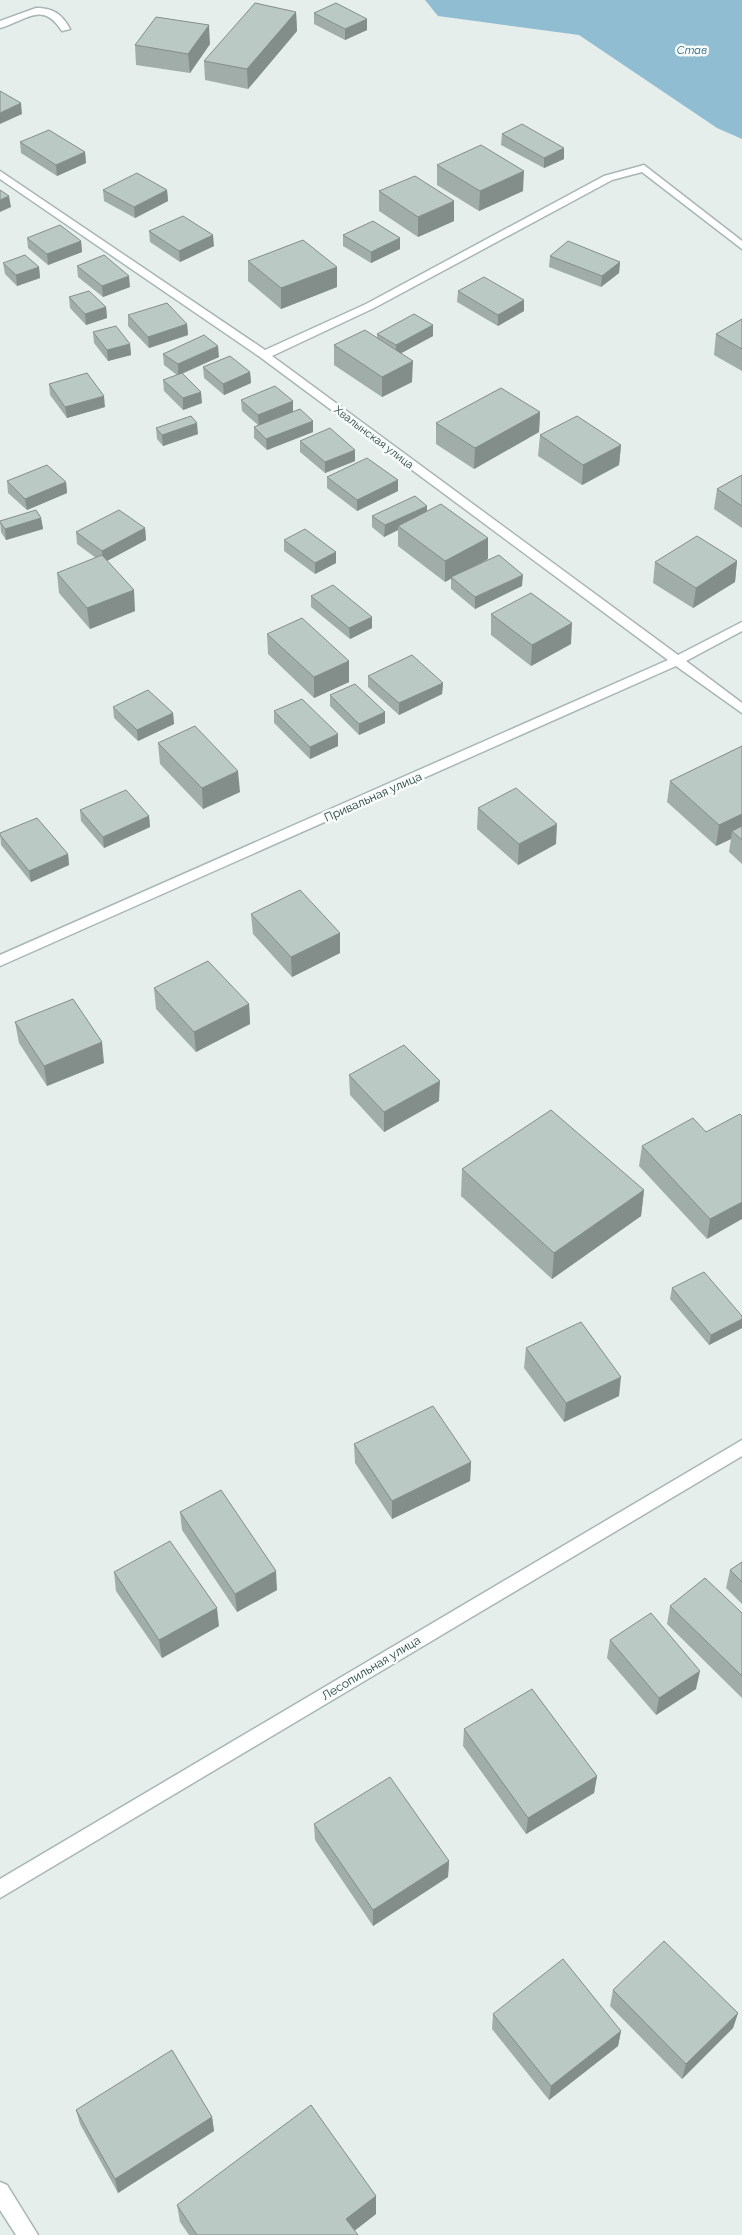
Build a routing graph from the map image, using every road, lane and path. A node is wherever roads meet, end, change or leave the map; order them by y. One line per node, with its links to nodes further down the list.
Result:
1 (0, 25): 2 (street)
2 (65, 29)
3 (0, 174): 5 (street, Хвалынская улица)
4 (742, 246): 5 (street)
5 (264, 356): 7 (street, Хвалынская улица)
6 (742, 626): 7 (street, Привальная улица)
7 (677, 661): 8 (street, Хвалынская улица); 9 (street, Привальная улица)
8 (742, 709)
9 (0, 961)
10 (742, 1447): 11 (street, Лесопильная улица)
11 (0, 1889)
12 (0, 2192): 13 (street)
13 (28, 2235)

